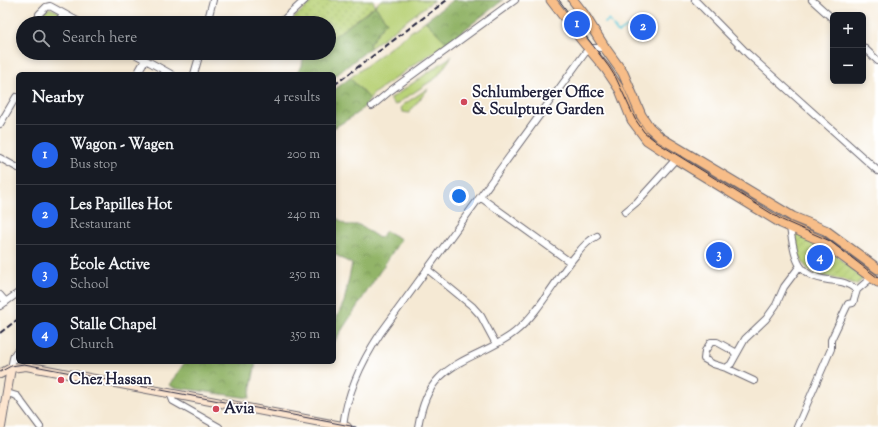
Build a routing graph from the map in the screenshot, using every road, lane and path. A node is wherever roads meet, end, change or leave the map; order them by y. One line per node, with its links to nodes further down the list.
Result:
1 (213, 0): 12 (street)
2 (305, 0): 13 (street)
3 (515, 0): 25 (street)
4 (551, 0): 17 (main road)
5 (573, 0): 15 (main road)
6 (695, 0): 30 (street)
7 (812, 0): 14 (street)
8 (63, 13): 9 (street); 10 (street); 11 (street)
9 (39, 16)
10 (62, 16)
11 (68, 16)
12 (209, 16)
13 (288, 16)
14 (830, 16)
15 (605, 48): 17 (street); 38 (main road)
16 (864, 48): 20 (street)
17 (590, 50): 28 (main road); 31 (street)
18 (145, 60): 21 (street); 22 (street)
19 (198, 60): 23 (street)
20 (878, 61)
21 (138, 72)
22 (167, 72)
23 (195, 72)
24 (16, 97): 26 (street)
25 (372, 106)
26 (0, 124)
27 (0, 158): 29 (street)
28 (676, 160): 32 (street); 33 (main road)
29 (16, 167)
30 (878, 171)
31 (480, 197): 35 (street); 37 (street)
32 (625, 212)
33 (790, 228): 36 (street); 39 (main road)
34 (597, 236): 35 (street)
35 (570, 262): 44 (street)
36 (799, 267): 40 (street); 46 (street)
37 (427, 269): 44 (street); 56 (street)
38 (878, 269)
39 (874, 280): 40 (street)
40 (857, 290): 58 (street)
41 (16, 294): 43 (street)
42 (0, 295): 43 (street)
43 (3, 304)
44 (496, 344): 57 (street)
45 (16, 352): 47 (street)
46 (737, 353): 48 (street); 48 (street)
47 (11, 368): 49 (main road); 51 (main road); 52 (main road)
48 (726, 368): 50 (street)
49 (0, 374)
50 (754, 381)
51 (3, 392): 53 (main road); 54 (street)
52 (170, 393): 55 (street); 56 (main road)
53 (1, 427)
54 (40, 427)
55 (219, 427)
56 (345, 427)
57 (418, 427)
58 (797, 427)

